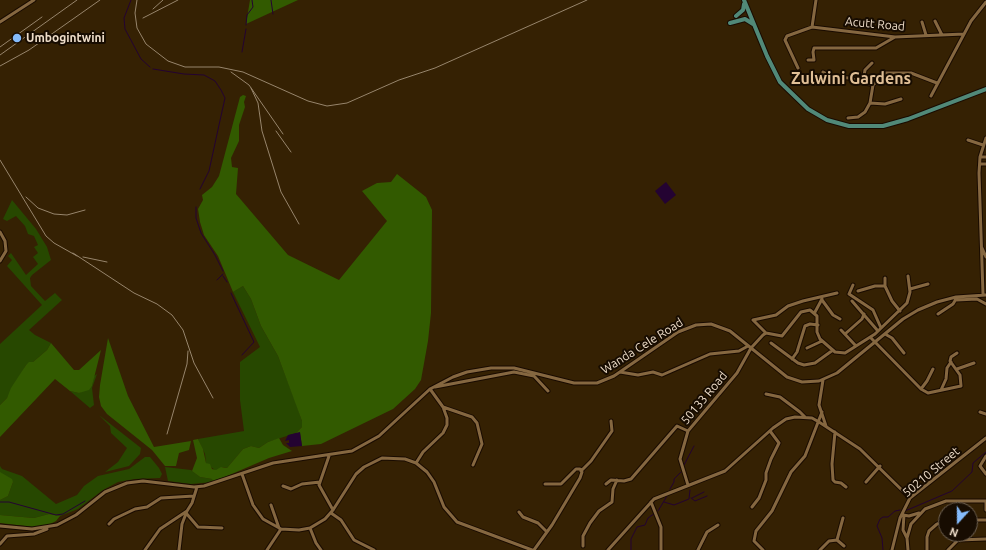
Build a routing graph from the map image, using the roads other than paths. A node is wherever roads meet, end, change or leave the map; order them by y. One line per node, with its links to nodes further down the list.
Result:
1 (34, 0): 7 (street)
2 (745, 0): 5 (main road); 10 (main road); 22 (main road)
3 (816, 0): 11 (street)
4 (986, 2): 12 (street)
5 (736, 16)
6 (935, 21): 14 (street)
7 (0, 22)
8 (922, 22): 13 (street)
9 (730, 23): 10 (main road)
10 (754, 26): 22 (main road)
11 (812, 27): 15 (street, Acutt Road); 18 (street, Acutt Road)
12 (964, 34): 14 (street, Acutt Road); 21 (street)
13 (926, 35): 14 (street, Acutt Road); 15 (street, Acutt Road)
14 (942, 35)
15 (895, 36): 16 (street)
16 (808, 60)
17 (872, 63): 20 (street)
18 (798, 68)
19 (822, 72): 20 (street)
20 (863, 82): 23 (street)
21 (937, 83): 23 (street); 25 (street)
22 (783, 84): 24 (main road)
23 (872, 85): 27 (street)
24 (986, 89)
25 (931, 96)
26 (901, 98): 27 (street)
27 (870, 103): 28 (street)
28 (848, 118)
29 (986, 138): 31 (street, Wanda Cele Road)
30 (968, 140): 31 (street)
31 (983, 145): 32 (street, Wanda Cele Road)
32 (980, 157): 33 (street); 34 (street, Wanda Cele Road)
33 (986, 157)
34 (980, 164): 35 (street); 37 (street, Wanda Cele Road)
35 (986, 164)
36 (0, 232): 39 (street)
37 (982, 247): 38 (street); 48 (street, Wanda Cele Road)
38 (986, 257)
39 (0, 261)
40 (908, 276): 45 (street)
41 (885, 278): 44 (street)
42 (928, 284): 45 (street)
43 (853, 285): 61 (street)
44 (885, 286): 46 (street); 54 (street)
45 (910, 288): 54 (street)
46 (858, 292)
47 (837, 293): 49 (street)
48 (984, 294): 50 (street, Wanda Cele Road)
49 (823, 295): 51 (street); 62 (street)
50 (956, 298): 53 (street); 57 (street); 64 (street, Wanda Cele Road)
51 (822, 300): 55 (street); 58 (street)
52 (852, 301): 56 (street)
53 (986, 304)
54 (900, 311): 61 (street)
55 (815, 312): 59 (street); 62 (street)
56 (864, 314): 61 (street); 63 (street)
57 (938, 314)
58 (840, 320)
59 (818, 325): 66 (street); 75 (street)
60 (841, 330): 63 (street)
61 (880, 330): 65 (street)
62 (766, 333): 70 (street)
63 (845, 334): 69 (street)
64 (884, 334): 67 (street, Wanda Cele Road); 73 (street)
65 (870, 337): 67 (street); 69 (street)
66 (822, 340): 71 (street); 72 (street)
67 (875, 342): 81 (street, Wanda Cele Road); 82 (street)
68 (771, 343): 75 (street)
69 (856, 346): 72 (street)
70 (749, 347): 80 (street); 80 (street, Wanda Cele Road); 81 (street, Wanda Cele Road); 95 (street, 50133 Road)
71 (807, 348)
72 (833, 350): 75 (street)
73 (904, 352)
74 (957, 353): 76 (street)
75 (792, 359)
76 (951, 362): 79 (street); 84 (street)
77 (974, 363): 79 (street)
78 (933, 369): 82 (street)
79 (957, 369): 84 (street)
80 (620, 372): 83 (street, Wanda Cele Road)
81 (823, 380): 88 (street)
82 (921, 389): 84 (street)
83 (430, 390): 85 (street); 87 (street); 99 (street, Wanda Cele Road)
84 (941, 390)
85 (548, 391)
86 (766, 394): 91 (street)
87 (443, 407): 101 (street); 102 (street)
88 (822, 412): 93 (street); 94 (street)
89 (980, 412): 90 (street)
90 (986, 414)
91 (805, 417): 93 (street); 96 (street)
92 (611, 421): 104 (street)
93 (819, 422): 94 (street); 156 (street)
94 (826, 426): 97 (street)
95 (688, 430): 107 (street); 112 (street, 50133 Road)
96 (770, 431): 112 (street); 121 (street)
97 (835, 432): 103 (street); 115 (street)
98 (986, 438): 117 (street, 50210 Street)
99 (329, 456): 105 (street, Wanda Cele Road); 108 (street)
100 (986, 456): 106 (street)
101 (416, 463): 122 (street); 152 (street)
102 (473, 465)
103 (880, 466): 109 (street); 117 (street)
104 (581, 471): 110 (street); 138 (street)
105 (242, 474): 114 (street, Wanda Cele Road); 136 (street)
106 (986, 474)
107 (617, 480): 111 (street); 144 (street)
108 (320, 482): 113 (street); 122 (street)
109 (866, 482)
110 (545, 484)
111 (606, 484)
112 (688, 485): 119 (street)
113 (283, 486)
114 (197, 487): 116 (street); 134 (street, Wanda Cele Road)
115 (846, 487)
116 (194, 496): 124 (street); 130 (street)
117 (910, 498): 128 (street, 50210 Street)
118 (986, 500): 123 (street); 126 (street)
119 (651, 502): 153 (street); 154 (street)
120 (271, 505): 136 (street)
121 (752, 507)
122 (333, 510): 127 (street)
123 (986, 510)
124 (186, 512): 135 (street); 147 (street); 148 (street)
125 (519, 512): 138 (street)
126 (921, 512): 128 (street); 139 (street)
127 (331, 513): 137 (street); 151 (street)
128 (903, 515): 139 (street); 158 (street, 50210 Street)
129 (843, 518): 141 (street)
130 (110, 524)
131 (938, 524): 160 (street)
132 (718, 525): 155 (street)
133 (0, 526): 134 (street, Wanda Cele Road)
134 (49, 528): 142 (street)
135 (222, 528)
136 (280, 528): 137 (street); 146 (street)
137 (310, 528): 143 (street)
138 (547, 532): 152 (street)
139 (908, 538): 159 (street)
140 (986, 539): 161 (street)
141 (837, 540): 145 (street); 157 (street)
142 (0, 544)
143 (317, 545): 149 (street); 150 (street)
144 (583, 546)
145 (844, 546)
146 (268, 549)
147 (144, 550)
148 (179, 550)
149 (315, 550)
150 (321, 550)
151 (374, 550)
152 (533, 550)
153 (608, 550)
154 (661, 550)
155 (698, 550)
156 (763, 550)
157 (820, 550)
158 (892, 550)
159 (908, 550)
160 (927, 550)
161 (948, 550)

